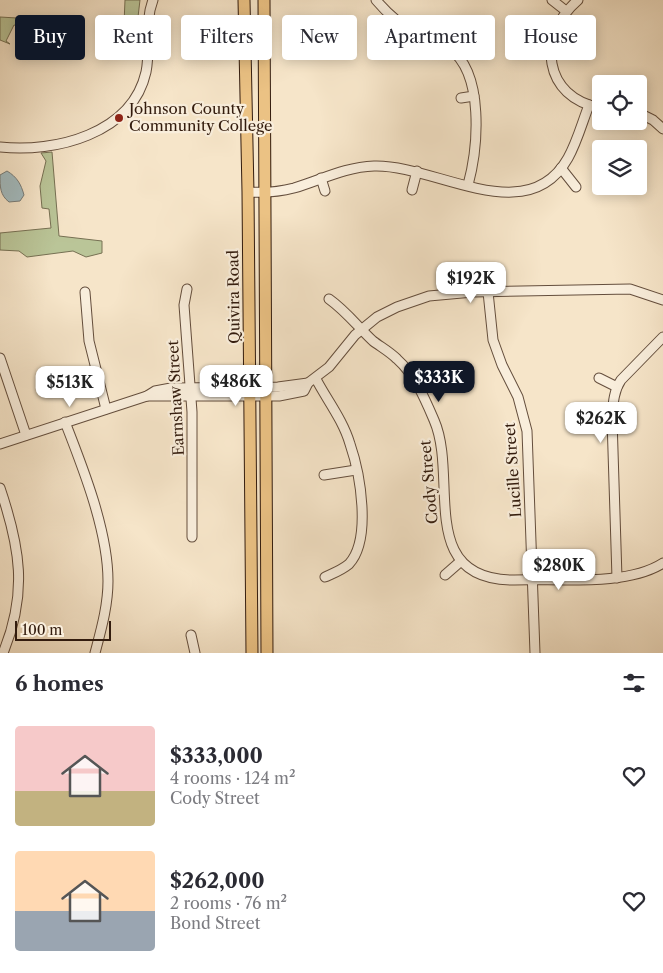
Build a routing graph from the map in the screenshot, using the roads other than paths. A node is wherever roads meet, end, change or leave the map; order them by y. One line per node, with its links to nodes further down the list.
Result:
1 (153, 0): 14 (street)
2 (244, 0): 21 (main road, Quivira Road)
3 (264, 0): 23 (main road, Quivira Road)
4 (376, 0): 8 (street)
5 (552, 0): 7 (street)
6 (578, 0): 7 (street)
7 (566, 11): 10 (street)
8 (474, 96): 9 (street); 18 (street)
9 (461, 98)
10 (589, 105): 11 (street); 15 (street)
11 (592, 106)
12 (647, 117): 13 (street)
13 (663, 129)
14 (0, 147)
15 (561, 168): 18 (street); 19 (street)
16 (418, 171): 17 (street); 18 (street); 20 (street)
17 (321, 178): 22 (street); 23 (street)
18 (468, 185)
19 (576, 187)
20 (412, 190)
21 (248, 192): 23 (street); 36 (main road, Quivira Road)
22 (324, 192)
23 (264, 193): 37 (main road, Quivira Road)
24 (187, 289): 35 (street, Earnshaw Street)
25 (85, 292): 38 (street)
26 (488, 292): 28 (street); 29 (street); 51 (street, Lucille Street)
27 (329, 299): 29 (street, Cody Street)
28 (663, 300)
29 (362, 329): 33 (street); 46 (street, Cody Street)
30 (663, 337): 34 (street)
31 (0, 358): 40 (street)
32 (600, 378): 34 (street)
33 (312, 381): 37 (street); 42 (street)
34 (616, 387): 50 (street)
35 (191, 391): 36 (street); 38 (street); 45 (street, Earnshaw Street)
36 (250, 391): 37 (street); 56 (main road, Quivira Road)
37 (266, 391): 57 (main road, Quivira Road)
38 (106, 409): 39 (street)
39 (65, 422): 40 (street); 54 (street)
40 (26, 435): 41 (street)
41 (0, 444)
42 (356, 470): 43 (street); 49 (street)
43 (324, 475)
44 (0, 488): 53 (street)
45 (192, 537)
46 (461, 561): 48 (street); 51 (street)
47 (663, 564): 50 (street)
48 (445, 575)
49 (325, 577)
50 (617, 578): 51 (street)
51 (531, 579): 58 (street, Lucille Street)
52 (192, 635): 55 (street)
53 (3, 653)
54 (95, 653)
55 (195, 653)
56 (252, 653)
57 (267, 653)
58 (535, 653)

